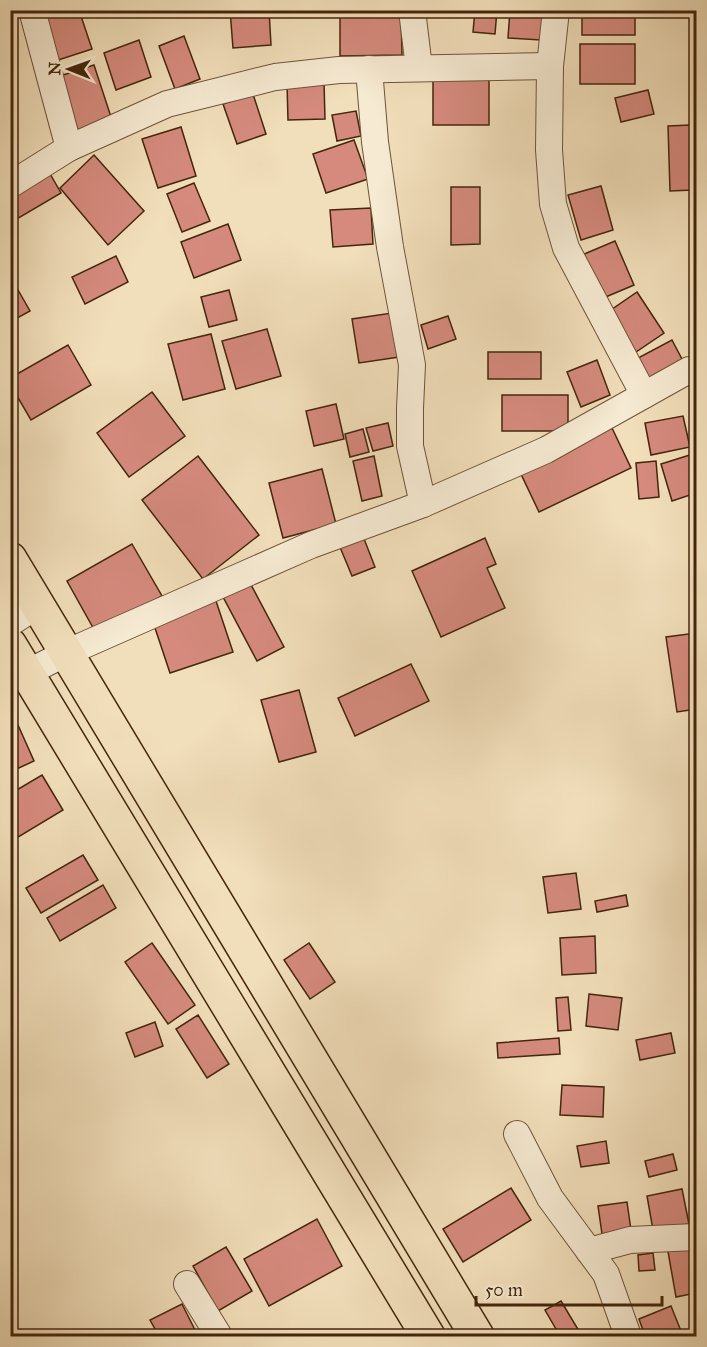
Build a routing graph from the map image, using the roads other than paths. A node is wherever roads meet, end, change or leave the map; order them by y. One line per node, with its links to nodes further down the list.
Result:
1 (32, 10): 7 (street)
2 (411, 10): 5 (street)
3 (556, 10): 4 (street)
4 (550, 66): 5 (street); 10 (street)
5 (419, 68): 6 (street)
6 (369, 69): 7 (street); 11 (street)
7 (69, 148): 8 (street)
8 (10, 185)
9 (689, 370): 10 (street)
10 (644, 395): 11 (street)
11 (423, 504): 16 (street)
12 (10, 559): 13 (main road)
13 (38, 605): 14 (street); 16 (main road)
14 (10, 623)
15 (10, 645): 17 (main road)
16 (66, 653): 17 (street); 24 (main road)
17 (27, 673): 23 (main road)
18 (518, 1134): 20 (street)
19 (696, 1237): 20 (street)
20 (589, 1251): 25 (street)
21 (187, 1284): 22 (street)
22 (219, 1336)
23 (428, 1336)
24 (477, 1336)
25 (628, 1336)

